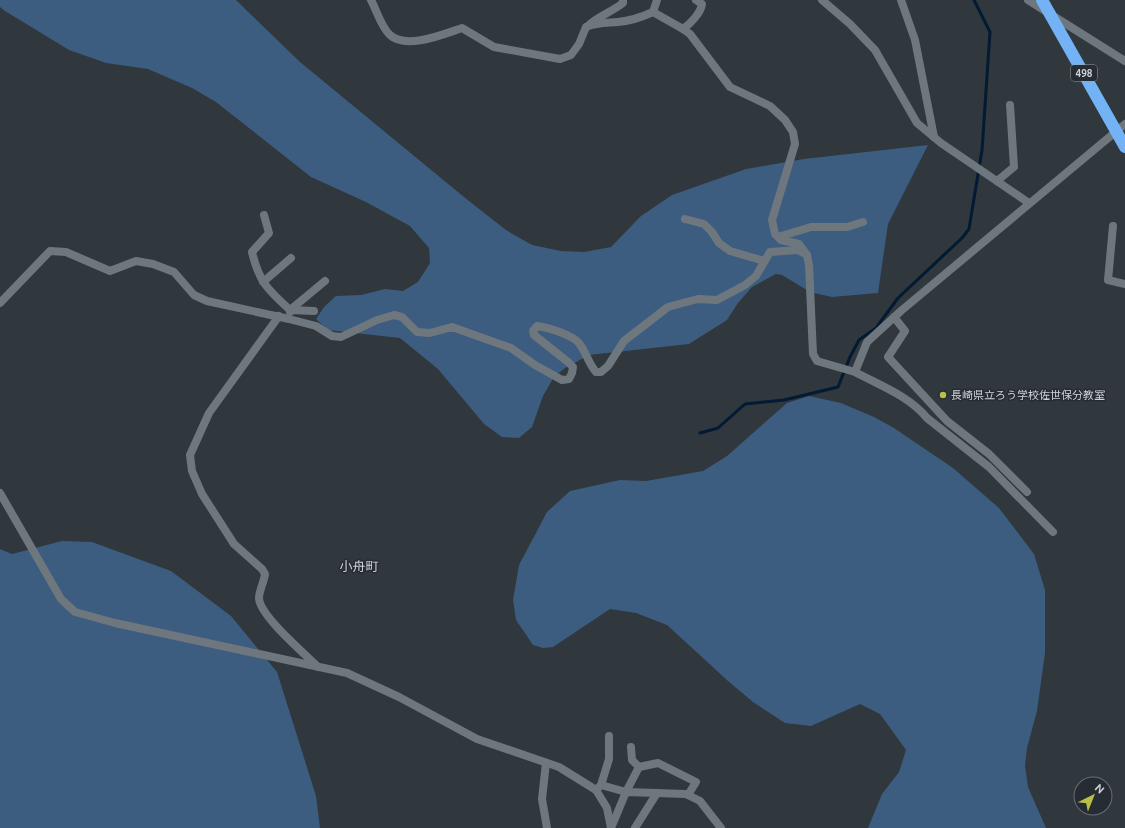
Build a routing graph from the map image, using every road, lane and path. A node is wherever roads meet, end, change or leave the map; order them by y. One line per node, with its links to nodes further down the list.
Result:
1 (371, 0): 11 (street)
2 (623, 0): 11 (street)
3 (657, 0): 9 (street)
4 (696, 0): 12 (street)
5 (822, 0): 16 (street)
6 (901, 0): 16 (street)
7 (1028, 0): 10 (street)
8 (1042, 0): 10 (highway, 498)
9 (653, 12): 11 (street); 12 (street)
10 (1052, 14): 13 (street); 15 (highway, 498)
11 (588, 26)
12 (682, 29): 24 (street)
13 (1125, 62)
14 (1010, 105): 18 (street)
15 (1121, 128): 17 (highway, 498); 19 (street)
16 (934, 137): 18 (street)
17 (1125, 147)
18 (997, 181): 19 (street)
19 (1029, 203): 35 (street)
20 (264, 215): 29 (street)
21 (685, 219): 27 (street)
22 (863, 222): 24 (street)
23 (1112, 226): 30 (street)
24 (778, 237): 25 (street)
25 (807, 254): 27 (street); 36 (street)
26 (291, 258): 29 (street)
27 (764, 261): 33 (street)
28 (325, 281): 33 (street)
29 (263, 282): 33 (street)
30 (1125, 284)
31 (0, 303): 34 (street)
32 (314, 311): 33 (street)
33 (289, 315): 34 (street)
34 (279, 316): 40 (street)
35 (894, 317): 36 (street); 37 (street)
36 (852, 372): 39 (street)
37 (1027, 492)
38 (0, 493): 40 (street)
39 (1053, 532)
40 (318, 666): 43 (street)
41 (609, 736): 45 (street)
42 (631, 747): 44 (street)
43 (546, 763): 45 (street); 49 (street)
44 (639, 767): 46 (street); 48 (street)
45 (598, 787): 46 (street); 46 (street)
46 (626, 792): 47 (street)
47 (656, 793): 48 (street); 50 (street)
48 (688, 795): 51 (street)
49 (546, 828)
50 (635, 828)
51 (721, 828)

